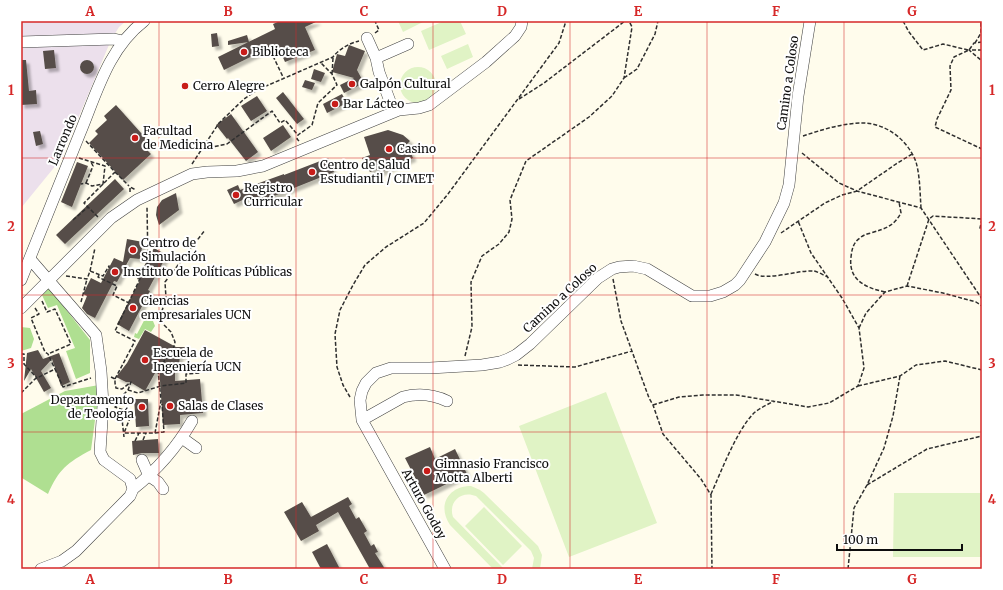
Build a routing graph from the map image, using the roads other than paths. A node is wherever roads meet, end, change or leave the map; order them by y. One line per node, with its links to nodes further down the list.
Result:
1 (144, 21): 5 (street, Larrondo)
2 (522, 21): 9 (street)
3 (810, 21): 15 (street, Camino a Coloso)
4 (367, 38): 8 (street)
5 (123, 41): 6 (street); 10 (street, Larrondo)
6 (21, 42)
7 (408, 44): 8 (street)
8 (376, 58): 9 (street)
9 (394, 112): 12 (street)
10 (30, 258): 11 (street, Larrondo); 12 (street)
11 (21, 280)
12 (48, 281): 13 (street); 22 (street)
13 (21, 308)
14 (447, 400): 15 (street)
15 (362, 420): 19 (street, Camino a Coloso)
16 (192, 421): 17 (street)
17 (182, 438): 18 (street); 21 (street)
18 (196, 448)
19 (381, 452): 25 (street, Arturo Godoy)
20 (142, 460): 21 (street)
21 (149, 476): 22 (street); 23 (street)
22 (133, 489): 24 (street)
23 (163, 489)
24 (41, 569)
25 (446, 569)

